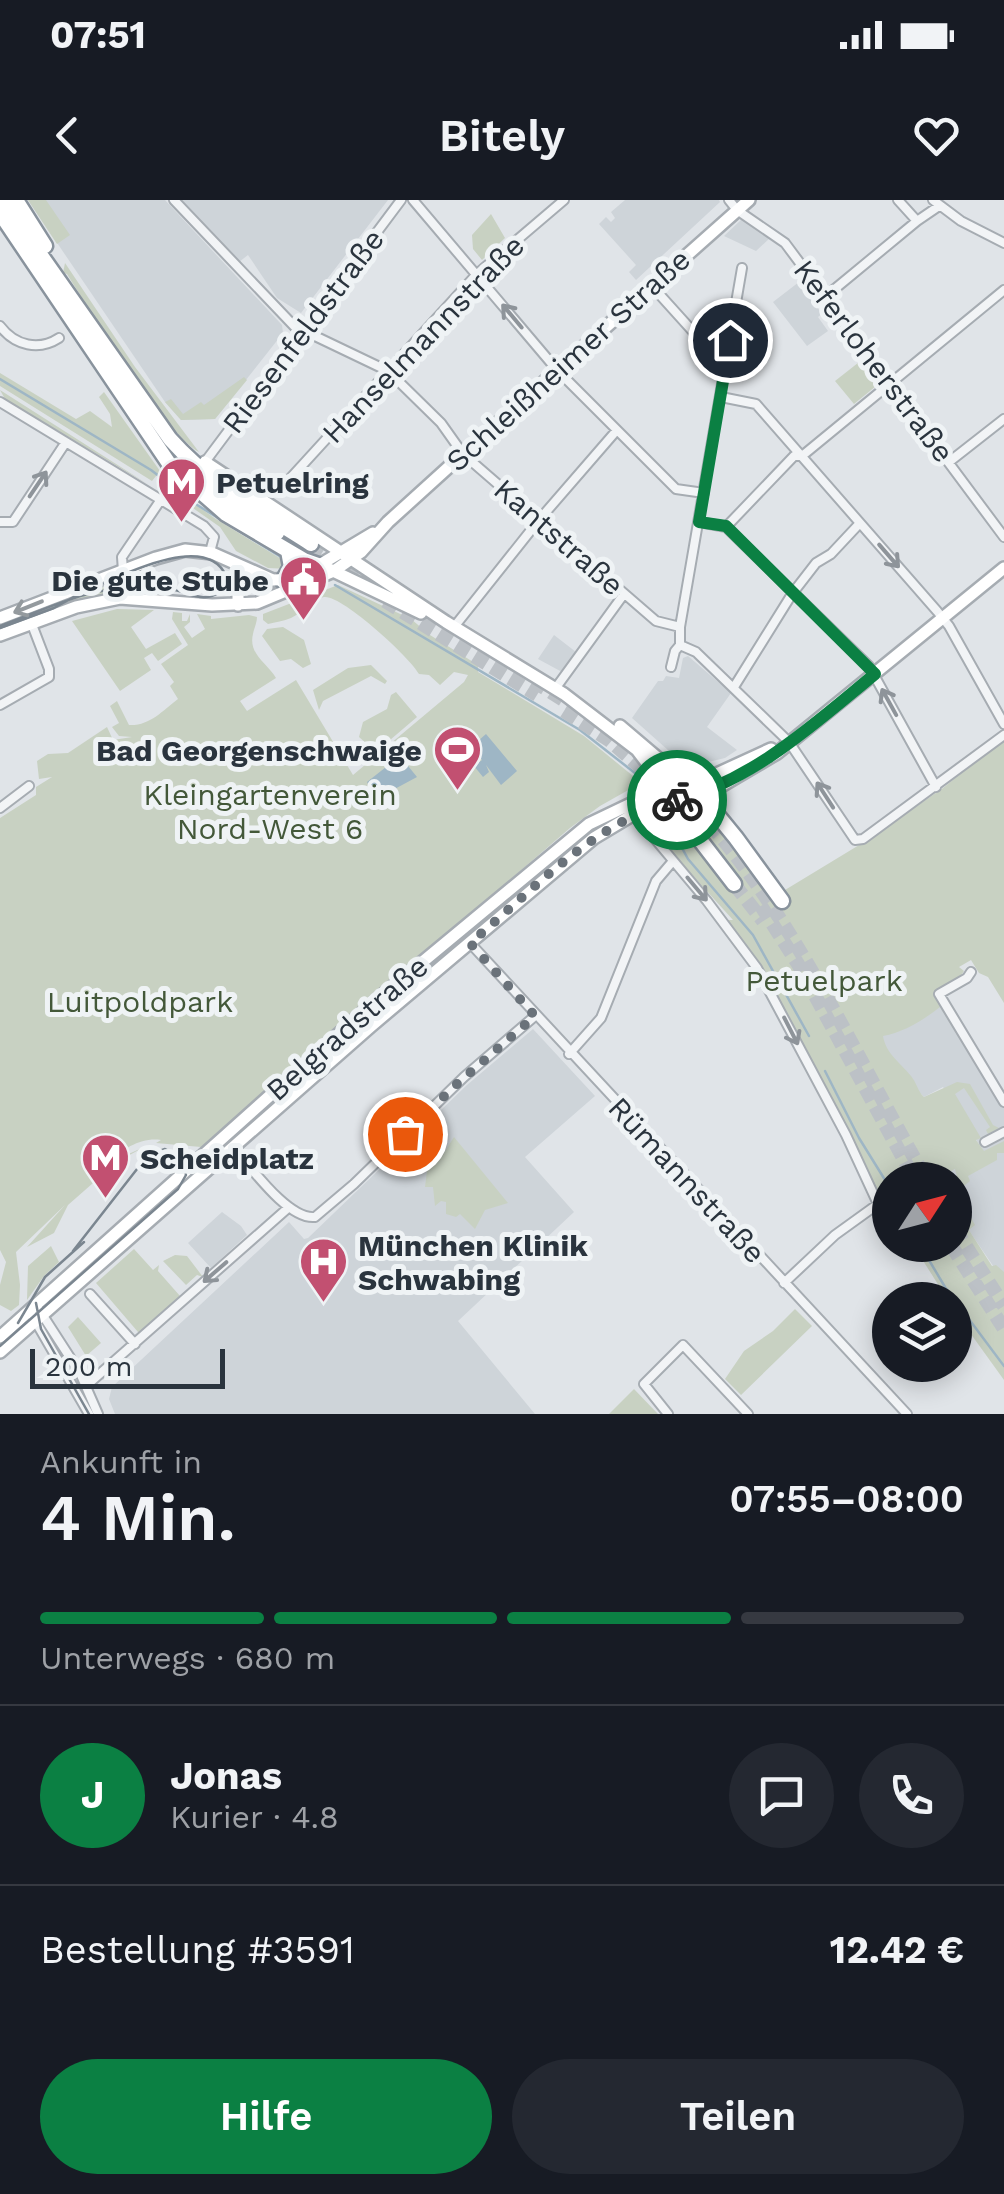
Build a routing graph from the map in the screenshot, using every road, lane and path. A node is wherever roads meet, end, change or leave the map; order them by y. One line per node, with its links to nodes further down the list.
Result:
1 (2, 200): 21 (highway)
2 (16, 200): 21 (highway)
3 (174, 200): 23 (street)
4 (402, 200): 23 (street, Riesenfeldstraße)
5 (413, 200): 16 (street)
6 (564, 200): 16 (street, Hanselmannstraße)
7 (749, 200): 10 (main road, Schleißheimer Straße)
8 (898, 200): 12 (street)
9 (936, 203): 12 (street); 14 (street)
10 (733, 205): 18 (main road, Schleißheimer Straße); 20 (street, Keferloherstraße)
11 (0, 213): 17 (highway)
12 (918, 222): 20 (street)
13 (0, 226): 17 (highway)
14 (1004, 244)
15 (742, 268): 26 (street)
16 (477, 274): 27 (street, one-way to 16); 28 (street, Hanselmannstraße)
17 (44, 280): 32 (highway)
18 (652, 285): 26 (street); 27 (main road, Schleißheimer Straße)
19 (1004, 290): 29 (street)
20 (825, 297): 29 (street, Keferloherstraße)
21 (80, 307): 32 (highway)
22 (3, 330): 24 (street); 25 (street)
23 (303, 333): 28 (street, Kantstraße); 38 (street, Riesenfeldstraße)
24 (60, 338)
25 (0, 342)
26 (728, 349): 30 (street)
27 (556, 370): 34 (street); 36 (main road, Schleißheimer Straße)
28 (388, 372): 36 (street, Kantstraße); 40 (street, Hanselmannstraße)
29 (890, 382): 37 (street); 39 (street, Keferloherstraße)
30 (720, 397): 37 (street); 41 (street)
31 (0, 402): 35 (street)
32 (145, 415): 38 (highway); 49 (highway); 50 (highway)
33 (1004, 418): 39 (street)
34 (617, 430): 41 (street); 43 (street)
35 (66, 442): 42 (street); 45 (street, one-way to 35)
36 (462, 454): 43 (street, Kantstraße); 52 (main road, Schleißheimer Straße)
37 (802, 456): 46 (street); 47 (street)
38 (204, 462): 52 (main road)
39 (949, 462): 48 (street, Keferloherstraße)
40 (286, 482)
41 (704, 493): 44 (street)
42 (162, 498): 51 (street); 56 (street)
43 (539, 520): 59 (street, Kantstraße); 65 (street)
44 (699, 522): 47 (street); 66 (street)
45 (4, 523)
46 (860, 523): 60 (street); 63 (street, one-way to 63)
47 (726, 526): 60 (street)
48 (1004, 536)
49 (309, 548)
50 (288, 551): 55 (highway); 58 (highway)
51 (210, 552): 53 (main road); 56 (main road)
52 (347, 557): 55 (main road, Schleißheimer Straße); 65 (main road)
53 (238, 565): 57 (main road); 61 (main road)
54 (1004, 568): 63 (main road, Belgradstraße)
55 (327, 569): 58 (main road, Schleißheimer Straße); 61 (main road, Schleißheimer Straße); 65 (main road)
56 (122, 570): 62 (main road, one-way to 62)
57 (253, 572): 58 (main road); 61 (main road)
58 (283, 581)
59 (624, 594): 66 (street, Kantstraße); 72 (street)
60 (792, 594): 70 (street); 71 (street)
61 (243, 604): 64 (main road, Schleißheimer Straße)
62 (0, 618)
63 (943, 618): 70 (main road, Belgradstraße); 74 (street)
64 (31, 622): 67 (main road, Schleißheimer Straße); 73 (street)
65 (450, 625): 72 (main road)
66 (680, 626): 68 (street)
67 (0, 635)
68 (680, 646): 69 (street); 71 (street)
69 (671, 667)
70 (875, 674): 76 (main road, Belgradstraße); 78 (street, one-way to 70)
71 (734, 687): 76 (street)
72 (560, 692): 79 (main road); 80 (main road)
73 (0, 705)
74 (1004, 724)
75 (1004, 736): 78 (street)
76 (789, 742): 78 (street, one-way to 76); 79 (main road, Belgradstraße)
77 (30, 786): 81 (street)
78 (936, 786)
79 (694, 789): 80 (main road, Belgradstraße); 86 (highway)
80 (671, 795): 82 (main road, Belgradstraße); 83 (main road, Belgradstraße); 85 (highway)
81 (0, 808)
82 (634, 814): 83 (main road, Belgradstraße); 84 (street)
83 (599, 829): 87 (main road, Belgradstraße); 95 (main road, Belgradstraße)
84 (673, 860): 90 (street); 97 (street, one-way to 97)
85 (734, 884)
86 (782, 901)
87 (470, 943): 89 (street, Rümannstraße); 94 (main road, Belgradstraße)
88 (971, 972): 91 (street)
89 (535, 1016): 90 (street, Rümannstraße); 96 (street)
90 (569, 1054): 97 (street, Rümannstraße)
91 (1004, 1102)
92 (1004, 1132): 93 (street)
93 (984, 1142)
94 (230, 1149): 95 (main road); 96 (street); 100 (main road, Belgradstraße)
95 (210, 1150): 99 (main road, Belgradstraße)
96 (288, 1208): 102 (street, one-way to 102)
97 (784, 1283): 105 (street, Rümannstraße)
98 (90, 1294): 102 (street)
99 (31, 1308): 100 (street); 101 (main road, Belgradstraße)
100 (39, 1318): 103 (main road, Belgradstraße); 104 (street); 106 (street)
101 (0, 1338)
102 (135, 1344): 104 (street)
103 (0, 1352)
104 (86, 1386): 107 (street)
105 (899, 1406): 110 (street); 111 (street, Rümannstraße)
106 (89, 1414)
107 (98, 1414)
108 (668, 1414): 109 (street)
109 (748, 1414)
110 (890, 1414)
111 (907, 1414)

